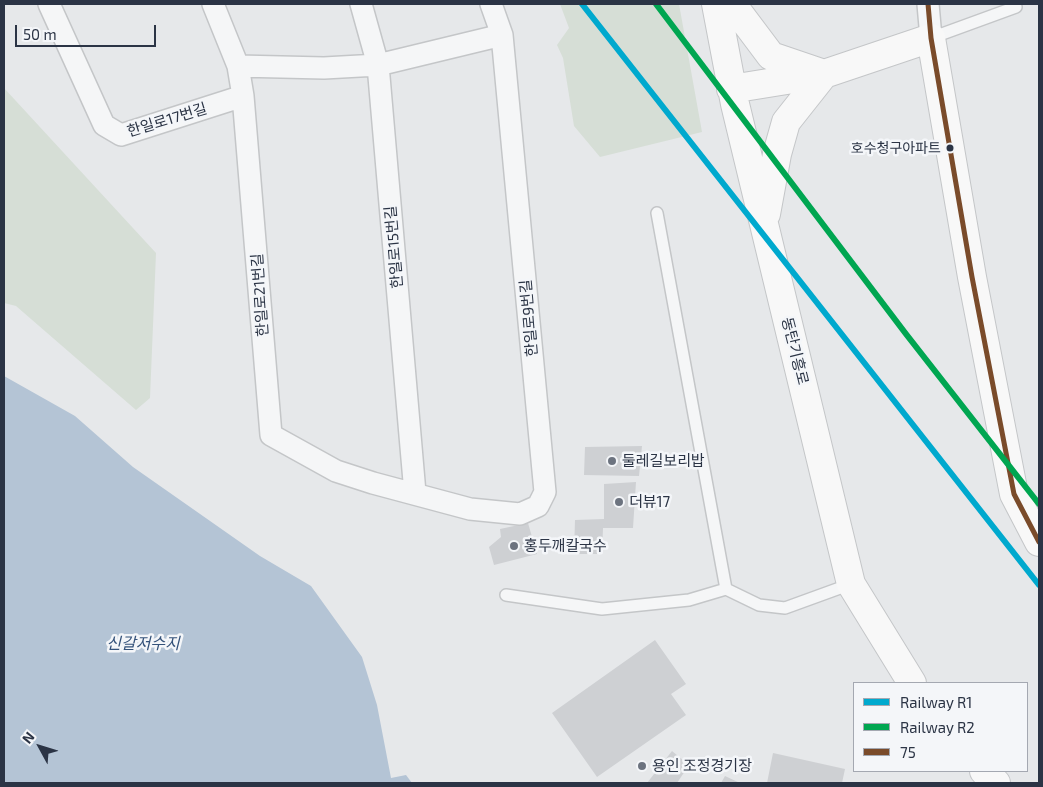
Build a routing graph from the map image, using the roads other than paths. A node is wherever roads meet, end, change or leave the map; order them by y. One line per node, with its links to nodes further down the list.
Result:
1 (49, 4): 15 (street, 한일로17번길)
2 (213, 4): 12 (street, 한일로21번길)
3 (361, 4): 11 (street, 한일로15번길)
4 (491, 4): 9 (street, 한일로9번길)
5 (716, 4): 14 (main road, 동탄기흥로)
6 (732, 4): 13 (main road)
7 (928, 4): 10 (street)
8 (1016, 7): 10 (lane)
9 (502, 35): 11 (street); 18 (street, 한일로9번길)
10 (931, 38): 13 (main road); 19 (main road)
11 (378, 65): 12 (street); 18 (street, 한일로15번길)
12 (238, 66): 15 (street, 한일로21번길)
13 (824, 74): 14 (main road); 17 (main road)
14 (732, 88): 17 (main road, 동탄기흥로)
15 (243, 96): 18 (street, 한일로21번길)
16 (658, 213): 21 (lane)
17 (764, 223): 20 (main road, 동탄기흥로)
18 (415, 493)
19 (1039, 542)
20 (851, 584): 21 (lane); 23 (main road, 동탄기흥로)
21 (726, 589): 22 (lane)
22 (506, 595)
23 (911, 682)
24 (985, 772): 25 (main road)
25 (996, 783)

